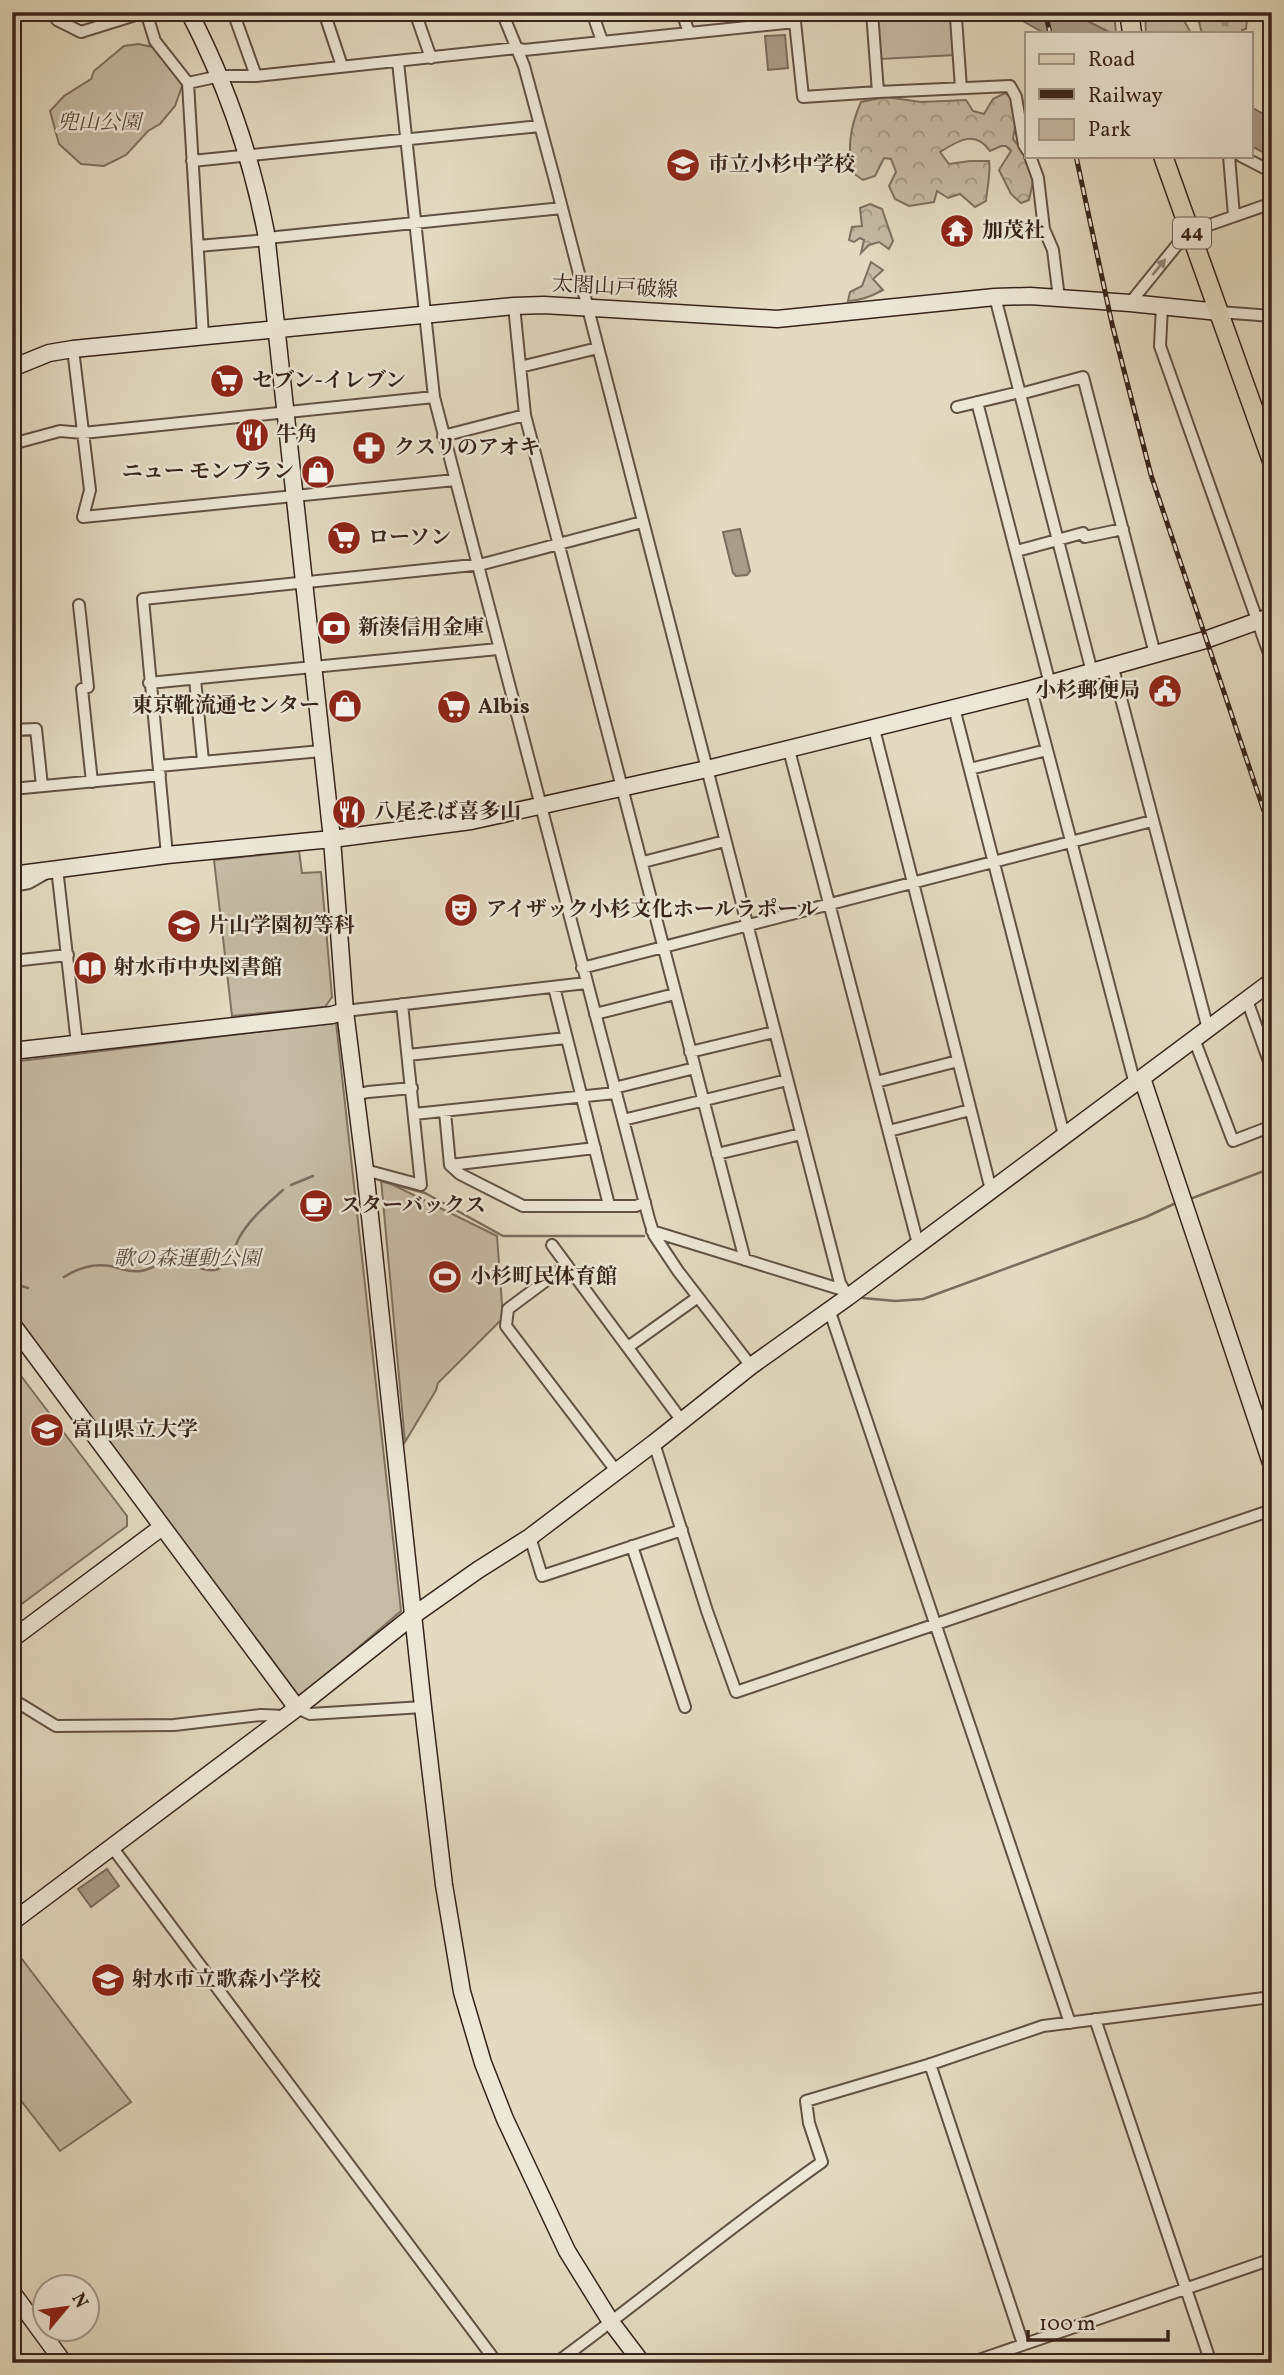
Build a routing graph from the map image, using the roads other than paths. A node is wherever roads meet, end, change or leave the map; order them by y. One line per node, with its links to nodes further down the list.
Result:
1 (55, 12): 2 (street)
2 (146, 12): 27 (street)
3 (189, 12): 25 (street)
4 (233, 12): 26 (street)
5 (324, 12): 24 (street)
6 (415, 12): 22 (street)
7 (502, 12): 21 (street)
8 (592, 12): 20 (street)
9 (626, 12): 10 (street)
10 (634, 12)
11 (682, 12): 19 (street)
12 (754, 12): 17 (street)
13 (872, 12): 29 (street)
14 (1129, 12): 18 (main road)
15 (795, 17): 17 (street); 29 (street)
16 (956, 18): 28 (street)
17 (755, 25): 19 (street)
18 (1132, 32)
19 (689, 33): 20 (street)
20 (602, 41): 21 (street)
21 (517, 48): 22 (street); 30 (street)
22 (431, 58): 23 (street)
23 (398, 62): 24 (street); 31 (street)
24 (342, 66): 26 (street)
25 (220, 76): 26 (street); 27 (street); 33 (street)
26 (256, 76)
27 (188, 83): 38 (street)
28 (961, 88): 29 (street); 32 (street)
29 (877, 92)
30 (540, 126): 31 (street); 41 (street)
31 (406, 140): 33 (street); 43 (street)
32 (1025, 140)
33 (248, 157): 38 (street); 45 (street)
34 (1031, 158): 48 (street)
35 (1166, 158): 44 (main road, 44)
36 (1229, 158): 42 (street)
37 (1245, 158): 39 (street)
38 (192, 161): 46 (street)
39 (1272, 172)
40 (1272, 202): 42 (street)
41 (562, 208): 43 (street); 52 (street)
42 (1234, 216): 44 (street)
43 (415, 224): 45 (street); 54 (street)
44 (1193, 235): 49 (street, one-way to 44); 53 (main road, 44)
45 (267, 239): 46 (street); 56 (street)
46 (198, 246): 57 (street)
47 (995, 297): 48 (street, 太閤山戸破線); 52 (street, 太閤山戸破線); 62 (street)
48 (1059, 298): 49 (street, 太閤山戸破線)
49 (1130, 303): 51 (street, 太閤山戸破線)
50 (514, 306): 52 (street, 太閤山戸破線); 54 (street, 太閤山戸破線); 60 (street)
51 (1162, 306): 53 (street, 太閤山戸破線); 82 (street)
52 (587, 308): 58 (street)
53 (1219, 312): 55 (street); 71 (main road, 44)
54 (425, 314): 56 (street, 太閤山戸破線); 63 (street)
55 (1272, 316)
56 (276, 330): 57 (street, 太閤山戸破線); 66 (street)
57 (203, 336): 59 (street, 太閤山戸破線)
58 (598, 348): 60 (street); 74 (street)
59 (73, 349): 61 (street, 太閤山戸破線); 68 (street)
60 (520, 367): 67 (street)
61 (12, 368)
62 (1020, 393): 64 (street); 75 (street); 76 (street)
63 (434, 397): 66 (street); 69 (street)
64 (977, 402): 65 (street); 78 (street)
65 (957, 407)
66 (286, 412): 68 (street); 73 (street)
67 (526, 415): 69 (street); 77 (street)
68 (83, 433): 70 (street); 73 (street)
69 (443, 436): 72 (street)
70 (12, 444)
71 (1272, 461)
72 (455, 480): 73 (street); 79 (street)
73 (294, 497): 80 (street)
74 (642, 522): 77 (street); 100 (street)
75 (1123, 529): 76 (street); 84 (street)
76 (1058, 539): 78 (street); 88 (street)
77 (560, 544): 79 (street); 105 (street)
78 (1017, 551): 91 (street)
79 (476, 563): 80 (street); 83 (street)
80 (303, 581): 86 (street); 90 (street)
81 (79, 605): 103 (street)
82 (1265, 619): 84 (street); 85 (street)
83 (498, 649): 86 (street); 107 (street)
84 (1155, 654): 87 (street)
85 (1272, 662)
86 (312, 665): 89 (street); 98 (street)
87 (1113, 668): 88 (street); 108 (street)
88 (1092, 672): 91 (street)
89 (195, 679): 90 (street); 99 (street)
90 (149, 682): 102 (street)
91 (1050, 684): 92 (street)
92 (1031, 689): 93 (street); 97 (street)
93 (954, 708): 94 (street); 101 (street)
94 (874, 729): 96 (street); 117 (street)
95 (12, 730): 104 (street)
96 (789, 750): 100 (street); 119 (street)
97 (1047, 750): 101 (street); 111 (street)
98 (321, 751): 99 (street); 109 (street)
99 (203, 761): 102 (street)
100 (707, 769): 105 (street); 110 (street)
101 (970, 769): 113 (street)
102 (159, 771): 103 (street); 112 (street)
103 (92, 782): 104 (street)
104 (42, 786): 106 (street)
105 (623, 788): 107 (street); 114 (street)
106 (12, 789)
107 (541, 807): 109 (street); 124 (street)
108 (1153, 821): 111 (street); 133 (street)
109 (332, 839): 112 (street); 131 (street)
110 (725, 841): 114 (street); 120 (street)
111 (1071, 842): 113 (street); 145 (street)
112 (167, 855): 115 (street)
113 (994, 861): 117 (street); 159 (street)
114 (643, 862): 121 (street)
115 (54, 870): 116 (street); 118 (street); 122 (street)
116 (12, 875)
117 (911, 883): 119 (street); 141 (street)
118 (12, 886)
119 (829, 903): 120 (street); 146 (street)
120 (747, 925): 121 (street); 134 (street)
121 (663, 946): 124 (street); 128 (street)
122 (68, 955): 123 (street); 137 (street)
123 (12, 961)
124 (582, 968): 126 (street)
125 (1272, 981): 129 (street)
126 (586, 983): 127 (street); 132 (street)
127 (554, 987): 130 (street); 135 (street)
128 (675, 994): 132 (street); 139 (street)
129 (1247, 1000): 133 (street); 143 (street)
130 (402, 1004): 131 (street); 140 (street)
131 (345, 1011): 137 (street); 149 (street)
132 (595, 1014): 148 (street)
133 (1208, 1029): 136 (street)
134 (774, 1032): 139 (street); 144 (street)
135 (566, 1038): 140 (street); 150 (street)
136 (1194, 1039): 145 (street); 156 (street)
137 (77, 1044): 138 (street)
138 (12, 1051)
139 (690, 1052): 142 (street)
140 (408, 1055): 147 (street)
141 (958, 1061): 146 (street); 152 (street)
142 (695, 1068): 148 (street); 151 (street)
143 (1272, 1070)
144 (787, 1080): 151 (street); 158 (street)
145 (1138, 1081): 159 (street); 180 (street)
146 (876, 1082): 157 (street)
147 (412, 1088): 149 (street); 154 (street)
148 (615, 1091): 150 (street); 155 (street)
149 (355, 1095): 163 (street)
150 (581, 1097): 153 (street); 160 (street)
151 (703, 1099): 155 (street); 161 (street)
152 (970, 1110): 157 (street); 164 (street)
153 (445, 1112): 154 (street); 162 (street)
154 (415, 1114): 163 (street)
155 (623, 1120): 165 (street)
156 (1272, 1126)
157 (889, 1131): 168 (street)
158 (801, 1134): 161 (street); 172 (street)
159 (1065, 1135): 164 (street)
160 (595, 1148): 162 (street); 166 (street)
161 (717, 1154): 170 (street)
162 (450, 1165): 166 (street)
163 (365, 1170): 187 (street)
164 (991, 1190): 168 (street)
165 (645, 1202): 166 (street); 167 (street)
166 (609, 1205)
167 (652, 1231): 170 (street); 173 (street)
168 (918, 1244): 172 (street)
169 (552, 1245): 171 (street)
170 (745, 1260): 172 (street)
171 (566, 1265): 176 (street); 181 (street)
172 (845, 1293): 174 (street)
173 (698, 1297): 176 (street); 177 (street)
174 (829, 1309): 177 (street); 188 (street)
175 (12, 1324): 183 (street)
176 (628, 1347): 178 (street)
177 (751, 1366): 178 (street)
178 (682, 1422): 179 (street)
179 (654, 1443): 181 (street); 184 (street)
180 (1272, 1466)
181 (617, 1472): 185 (street)
182 (1272, 1510): 188 (street)
183 (162, 1527): 189 (street); 193 (street)
184 (682, 1530): 186 (street); 188 (street)
185 (530, 1537): 186 (street); 187 (street)
186 (632, 1546): 192 (street)
187 (414, 1615): 191 (street); 193 (street)
188 (935, 1624): 198 (street)
189 (12, 1639)
190 (12, 1699): 193 (street)
191 (423, 1707): 193 (street); 203 (street)
192 (685, 1707)
193 (291, 1712): 194 (street)
194 (112, 1847): 195 (street); 206 (street)
195 (12, 1922)
196 (1271, 2000): 197 (street)
197 (1096, 2019): 198 (street); 201 (street)
198 (1070, 2023): 199 (street)
199 (930, 2064): 203 (street); 204 (street)
200 (1272, 2259): 201 (street)
201 (1186, 2288): 204 (street); 210 (street)
202 (12, 2292): 205 (street)
203 (611, 2322): 207 (street); 208 (street)
204 (1023, 2344): 209 (street)
205 (64, 2363)
206 (497, 2363)
207 (556, 2363)
208 (642, 2363)
209 (970, 2363)
210 (1211, 2363)

